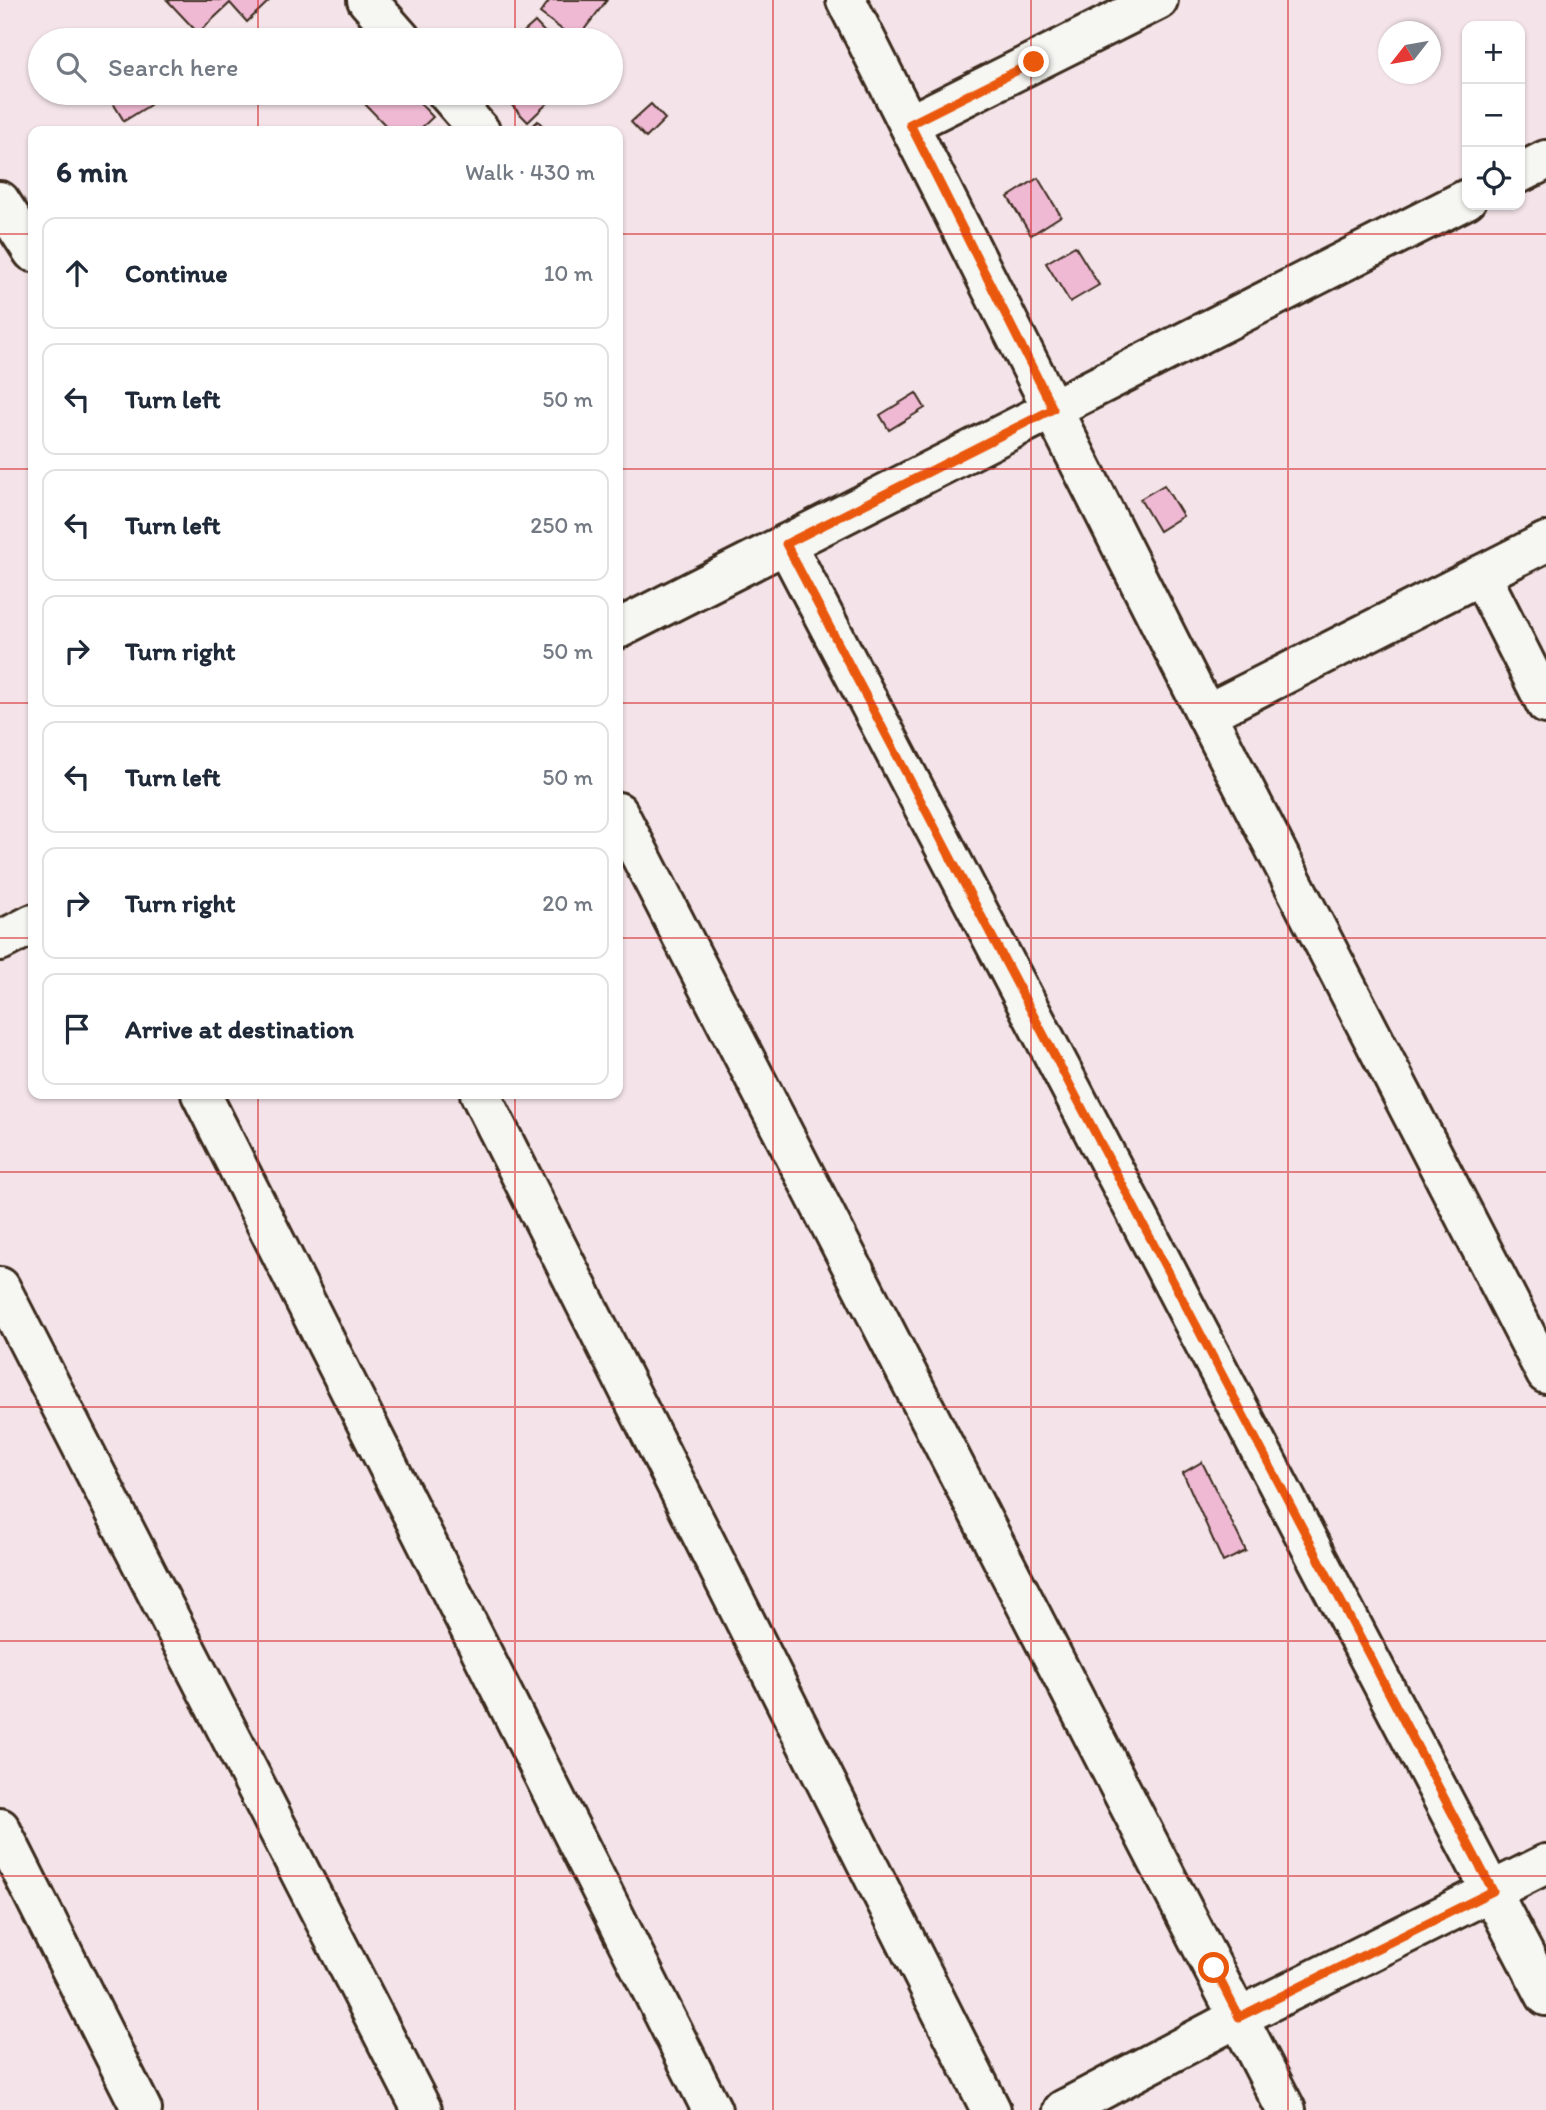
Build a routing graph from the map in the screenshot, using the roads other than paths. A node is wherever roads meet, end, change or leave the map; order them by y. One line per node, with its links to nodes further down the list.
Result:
1 (367, 0): 4 (street)
2 (846, 0): 6 (street)
3 (1158, 0): 6 (street)
4 (392, 28)
5 (457, 105): 7 (street)
6 (910, 124): 13 (street)
7 (476, 126)
8 (1546, 160): 9 (street)
9 (1525, 170)
10 (0, 201): 12 (street)
11 (1462, 202): 13 (street)
12 (28, 245)
13 (1053, 409): 15 (street); 19 (street)
14 (1546, 542): 16 (street)
15 (786, 544): 17 (street); 29 (street)
16 (1480, 575): 18 (street); 19 (street)
17 (623, 626)
18 (1546, 704)
19 (1206, 714): 26 (street)
20 (623, 821): 31 (street)
21 (28, 927): 22 (street)
22 (0, 941)
23 (204, 1099): 34 (street)
24 (483, 1099): 35 (street)
25 (0, 1287): 33 (street)
26 (1546, 1374)
27 (0, 1828): 32 (street)
28 (1546, 1864): 29 (street)
29 (1493, 1891): 30 (street); 31 (street)
30 (1546, 1996)
31 (1239, 2017): 36 (street); 37 (street)
32 (142, 2110)
33 (422, 2110)
34 (712, 2110)
35 (991, 2110)
36 (1063, 2110)
37 (1286, 2110)

